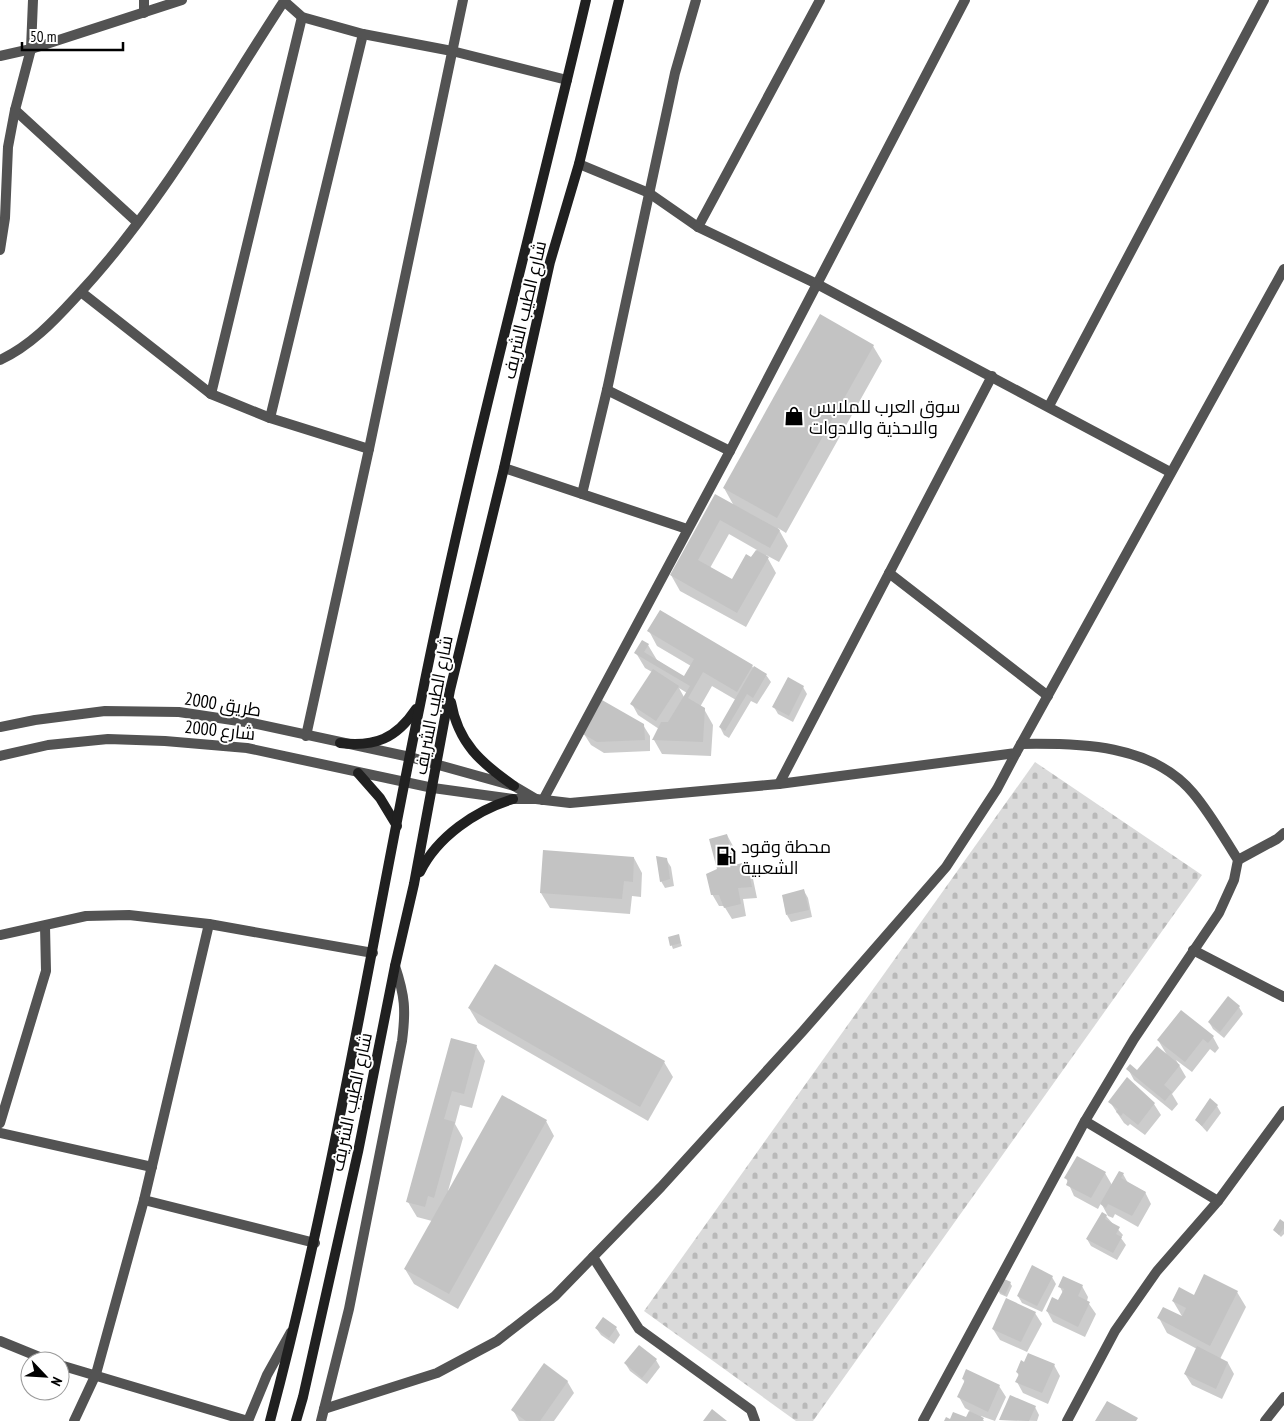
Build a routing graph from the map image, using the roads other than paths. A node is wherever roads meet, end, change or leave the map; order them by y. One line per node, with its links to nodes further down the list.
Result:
1 (33, 0): 15 (street)
2 (144, 0): 12 (street)
3 (182, 0): 12 (street)
4 (463, 0): 16 (street)
5 (586, 0): 18 (main road, شارع الطيب الشريف)
6 (619, 0): 20 (main road, شارع الطيب الشريف)
7 (696, 0): 21 (street)
8 (820, 0): 23 (street)
9 (966, 0): 26 (street)
10 (1264, 0): 32 (street)
11 (284, 1): 13 (street); 22 (street)
12 (144, 13): 15 (street)
13 (302, 17): 14 (street); 31 (street)
14 (363, 34): 16 (street); 33 (street)
15 (31, 49): 17 (street); 19 (street)
16 (452, 51): 18 (street); 34 (street)
17 (0, 56)
18 (567, 80): 43 (main road, شارع الطيب الشريف)
19 (15, 110): 22 (street); 24 (street)
20 (579, 164): 21 (street); 36 (main road, شارع الطيب الشريف)
21 (649, 194): 23 (street); 30 (street)
22 (137, 222): 27 (street)
23 (698, 227): 26 (street)
24 (0, 250)
25 (1284, 269): 37 (street)
26 (817, 284): 29 (street); 35 (street)
27 (81, 292): 28 (street); 31 (street)
28 (0, 360)
29 (992, 376): 32 (street); 40 (street)
30 (607, 390): 35 (street); 38 (street)
31 (212, 394): 33 (street)
32 (1049, 406): 37 (street)
33 (270, 418): 34 (street)
34 (369, 449): 45 (street)
35 (730, 451): 39 (street)
36 (504, 468): 38 (street); 41 (main road, شارع الطيب الشريف)
37 (1170, 472): 42 (street)
38 (582, 494): 39 (street)
39 (687, 529): 58 (street)
40 (889, 573): 42 (street); 54 (street)
41 (450, 690): 51 (main road, شارع الطيب الشريف); 55 (main road)
42 (1048, 696): 47 (street)
43 (420, 704): 46 (main road); 50 (main road, شارع الطيب الشريف)
44 (0, 727): 45 (street, طريق 2000)
45 (306, 736): 46 (street, طريق 2000)
46 (340, 743): 50 (street, طريق 2000)
47 (1022, 744): 48 (street); 61 (street)
48 (1016, 754): 54 (street, شارع 2000); 78 (street)
49 (0, 756): 52 (street, شارع 2000)
50 (410, 757): 51 (street, طريق 2000); 53 (main road, شارع الطيب الشريف)
51 (438, 764): 55 (street, طريق 2000); 56 (main road, شارع الطيب الشريف)
52 (358, 773): 53 (street, شارع 2000); 59 (main road)
53 (405, 782): 56 (street, شارع 2000); 59 (main road, شارع الطيب الشريف)
54 (779, 784): 58 (street, شارع 2000)
55 (514, 786): 58 (street, طريق 2000)
56 (433, 788): 57 (street, شارع 2000); 62 (main road, شارع الطيب الشريف)
57 (513, 799): 58 (street, شارع 2000); 62 (main road)
58 (539, 799)
59 (397, 826): 67 (main road, شارع الطيب الشريف)
60 (1284, 832): 61 (street)
61 (1238, 860): 66 (street)
62 (414, 884): 68 (main road, شارع الطيب الشريف)
63 (209, 924): 64 (street); 67 (street); 74 (street)
64 (44, 926): 65 (street); 72 (street)
65 (0, 935)
66 (1193, 950): 69 (street); 71 (street)
67 (373, 953): 77 (main road, شارع الطيب الشريف)
68 (395, 966): 85 (street); 89 (main road, شارع الطيب الشريف)
69 (1284, 996)
70 (1284, 1111): 76 (street)
71 (1085, 1121): 76 (street); 92 (street)
72 (0, 1123)
73 (0, 1133): 74 (street)
74 (152, 1167): 75 (street)
75 (144, 1200): 77 (street); 83 (street)
76 (1218, 1201): 93 (street)
77 (315, 1243): 79 (main road, شارع الطيب الشريف)
78 (593, 1257): 85 (street); 91 (street)
79 (295, 1327): 87 (street); 88 (main road, شارع الطيب الشريف)
80 (0, 1342): 81 (street)
81 (23, 1351)
82 (70, 1368): 83 (street)
83 (96, 1374): 86 (street); 87 (street)
84 (1284, 1397): 94 (street)
85 (324, 1409): 90 (street)
86 (74, 1421)
87 (248, 1421)
88 (270, 1421)
89 (296, 1421)
90 (321, 1421)
91 (755, 1421)
92 (923, 1421)
93 (1066, 1421)
94 (1265, 1421)

